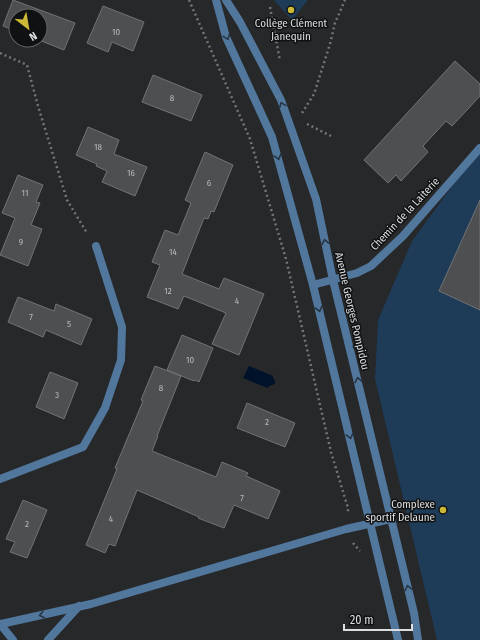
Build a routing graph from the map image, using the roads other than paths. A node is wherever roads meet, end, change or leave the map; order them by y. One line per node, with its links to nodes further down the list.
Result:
1 (216, 0): 6 (street, one-way to 6)
2 (226, 0): 5 (street, Avenue Georges Pompidou, one-way to 2)
3 (480, 148): 5 (street, Chemin de la Laiterie)
4 (96, 246): 7 (street)
5 (333, 280): 6 (street, Chemin de la Laiterie); 8 (street, Avenue Georges Pompidou, one-way to 5)
6 (313, 284): 9 (street, one-way to 9)
7 (0, 480)
8 (391, 519): 9 (street); 15 (street, Avenue Georges Pompidou, one-way to 8)
9 (371, 524): 10 (street); 14 (street)
10 (79, 606): 11 (street, one-way to 11); 13 (street)
11 (0, 624): 12 (street)
12 (12, 640)
13 (48, 640)
14 (398, 640)
15 (418, 640)

